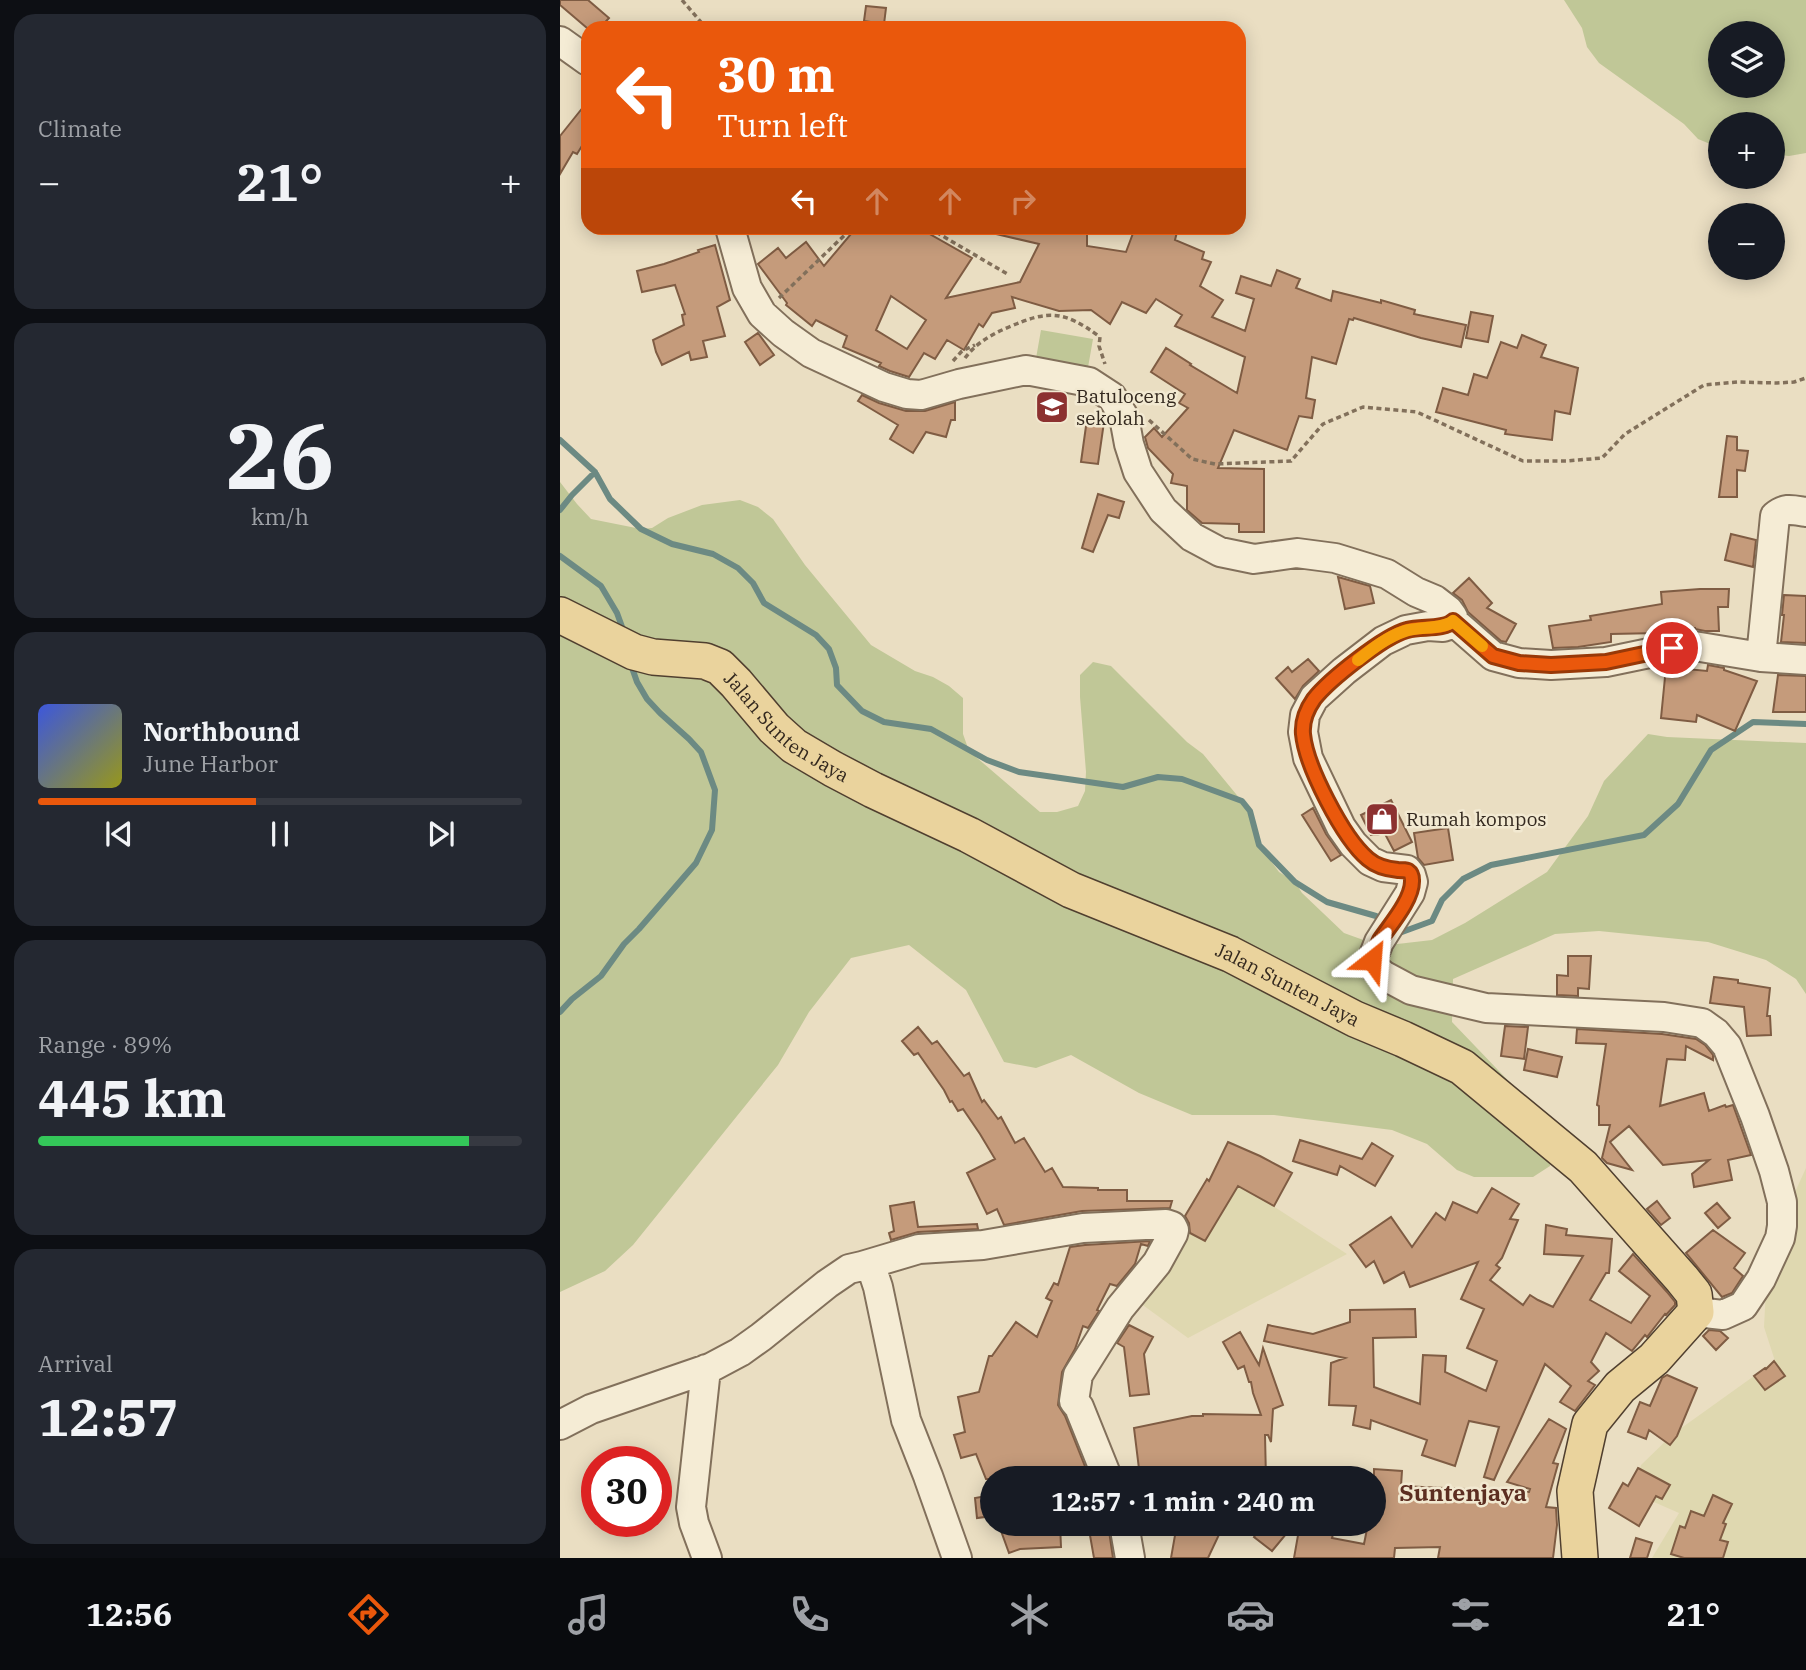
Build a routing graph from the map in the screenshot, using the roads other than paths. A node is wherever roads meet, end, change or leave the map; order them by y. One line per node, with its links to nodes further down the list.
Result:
1 (560, 41): 2 (street)
2 (581, 56)
3 (732, 235): 6 (street)
4 (1806, 512): 7 (street)
5 (560, 615): 10 (main road, Jalan Sunten Jaya)
6 (1453, 621): 7 (street); 10 (street)
7 (1760, 657): 8 (street)
8 (1806, 660)
9 (862, 1266): 11 (street); 13 (street); 16 (street)
10 (1696, 1312): 18 (main road)
11 (706, 1369): 12 (street); 15 (street)
12 (560, 1425)
13 (1103, 1466)
14 (1126, 1536): 17 (street)
15 (707, 1558)
16 (957, 1558)
17 (1130, 1558)
18 (1580, 1558)

